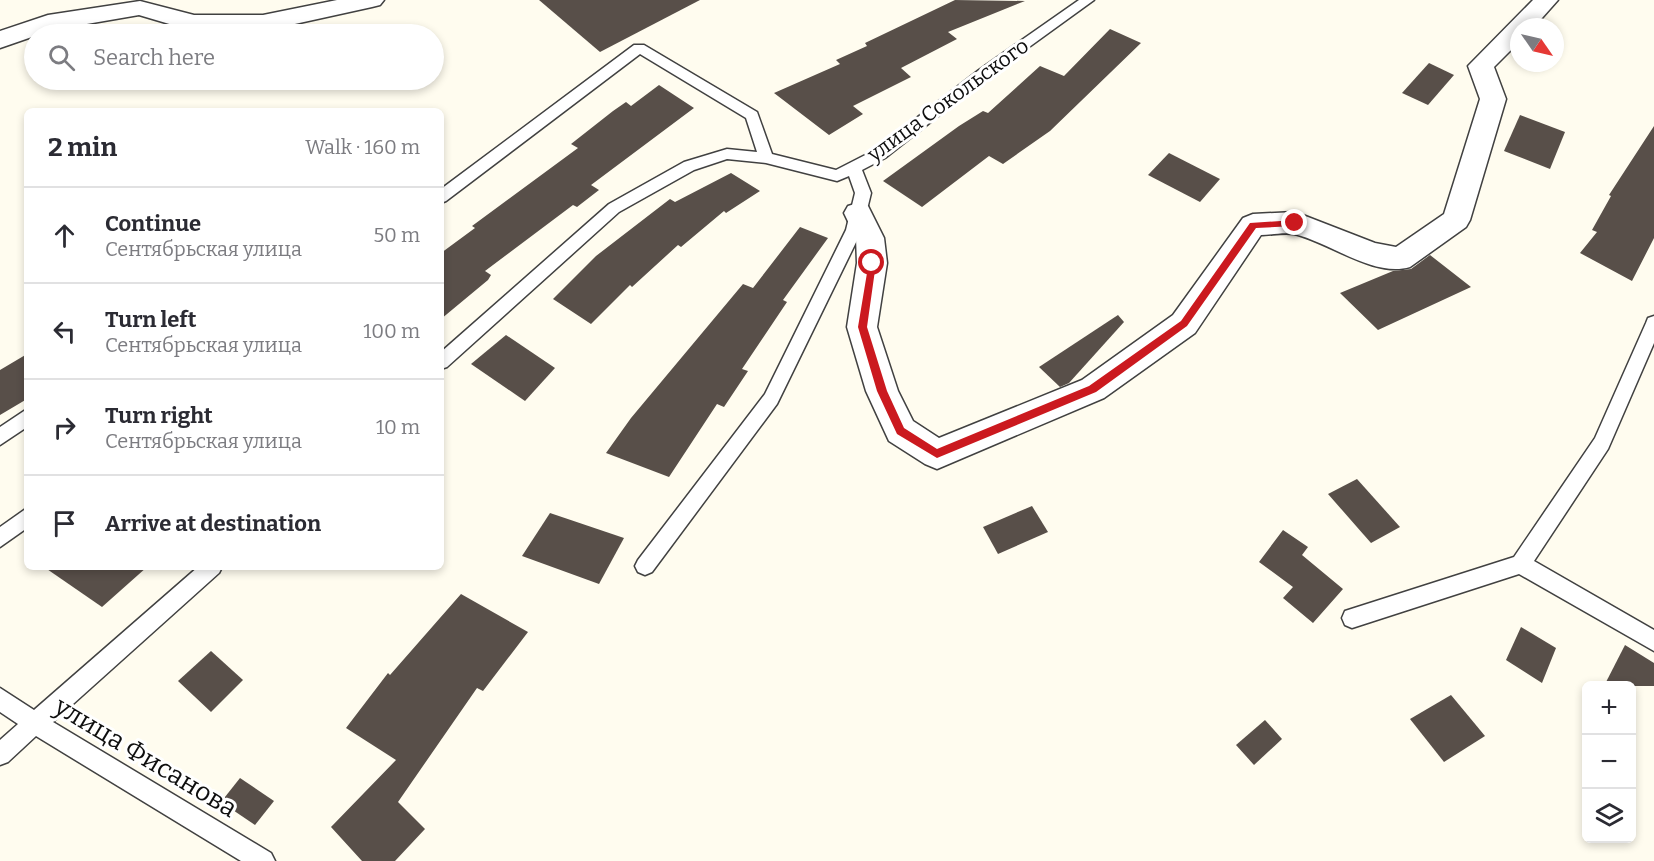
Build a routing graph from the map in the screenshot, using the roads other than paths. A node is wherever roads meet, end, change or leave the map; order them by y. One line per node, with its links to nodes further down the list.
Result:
1 (372, 0): 5 (street)
2 (1088, 0): 10 (lane, улица Сокольского)
3 (1546, 0): 4 (street)
4 (1529, 18)
5 (45, 24)
6 (24, 32): 8 (street)
7 (1510, 38): 12 (street)
8 (0, 40)
9 (766, 158): 10 (lane, улица Сокольского); 11 (lane); 14 (lane, улица Сокольского)
10 (853, 167): 12 (lane)
11 (444, 194)
12 (858, 213): 20 (lane)
13 (1654, 323): 19 (lane)
14 (444, 359)
15 (24, 419): 16 (lane)
16 (0, 437)
17 (24, 519): 18 (lane)
18 (0, 538)
19 (1521, 564): 22 (lane); 23 (lane)
20 (645, 566)
21 (209, 570): 25 (lane)
22 (1352, 618)
23 (1654, 640)
24 (0, 699): 25 (lane, улица Фисанова)
25 (36, 724): 26 (lane); 27 (lane, улица Фисанова)
26 (0, 753)
27 (263, 861)

